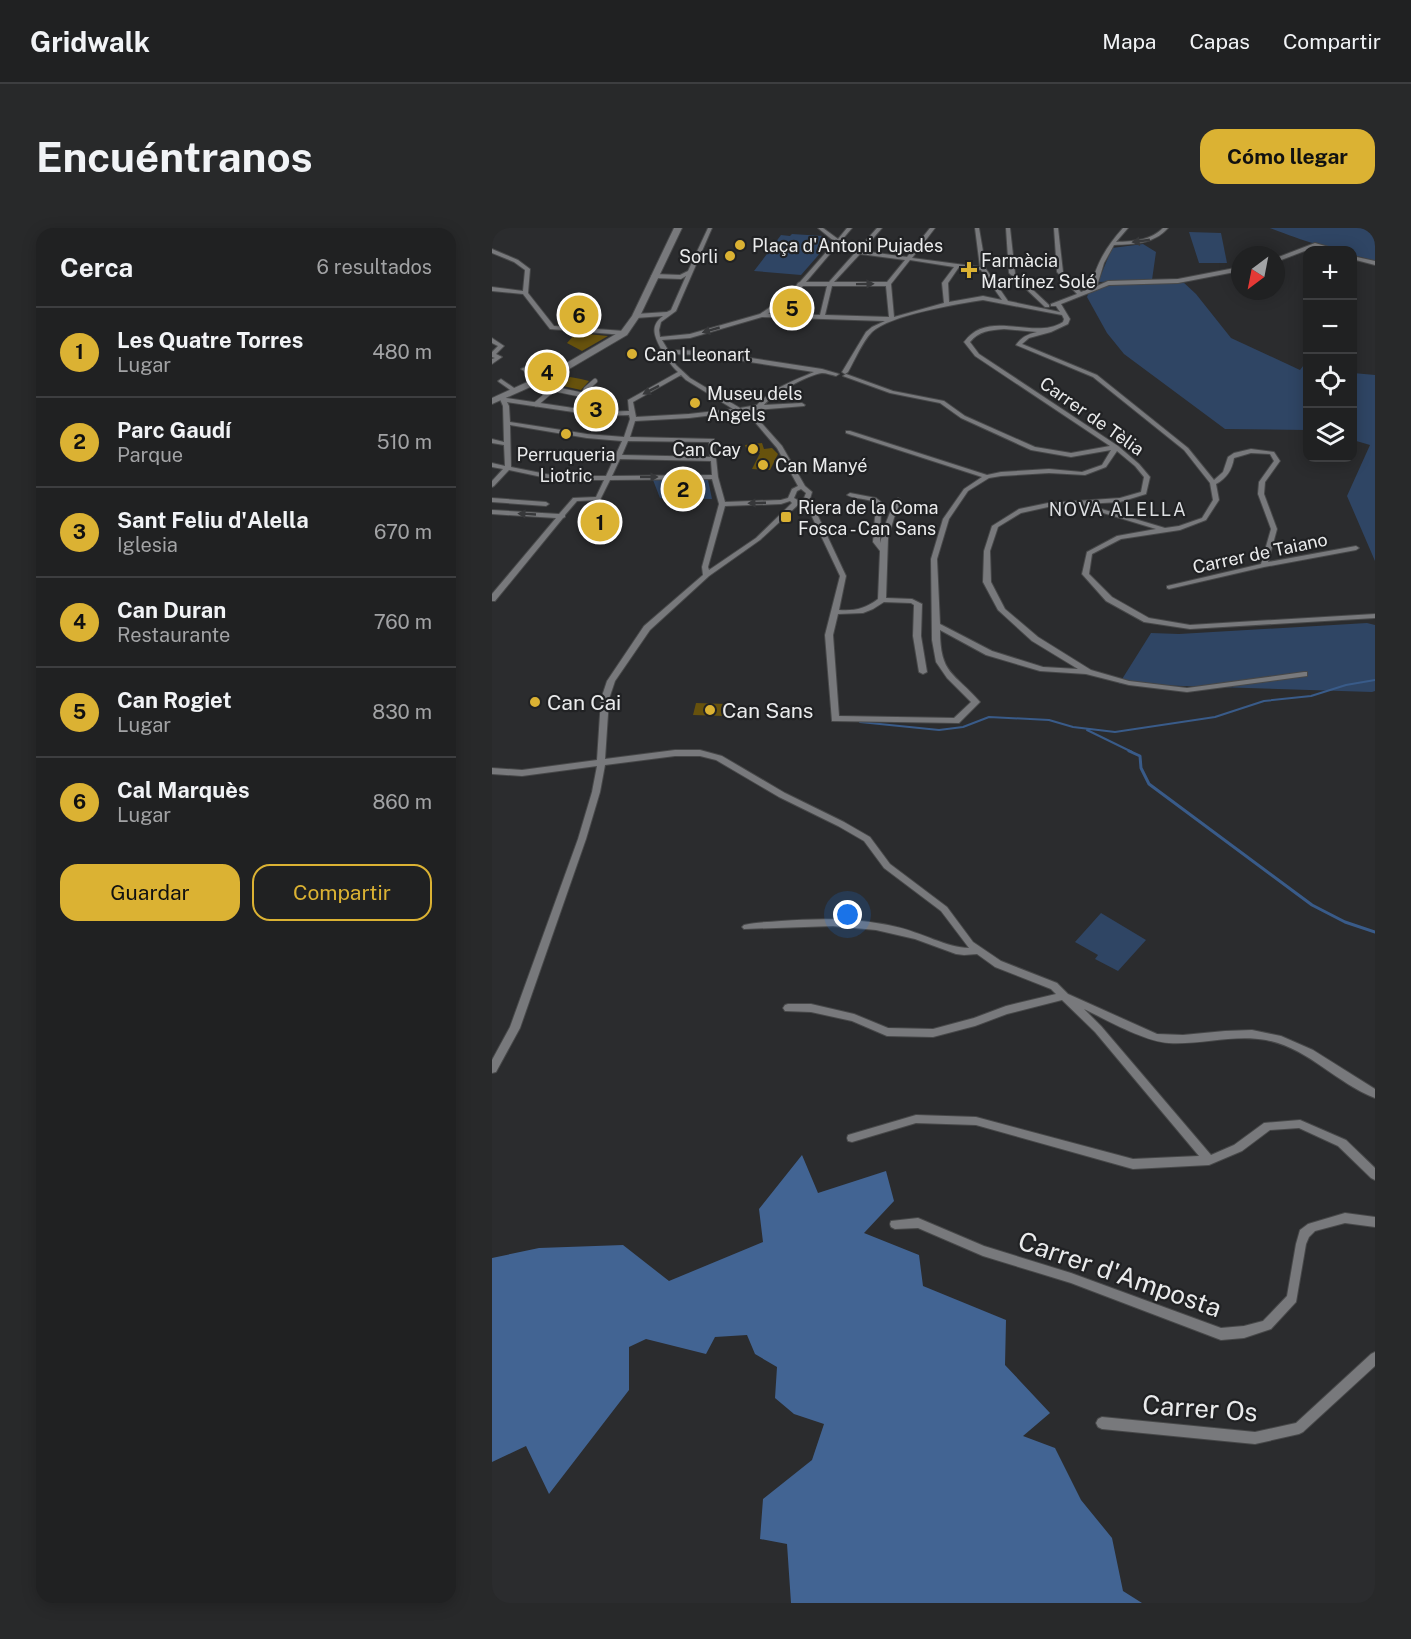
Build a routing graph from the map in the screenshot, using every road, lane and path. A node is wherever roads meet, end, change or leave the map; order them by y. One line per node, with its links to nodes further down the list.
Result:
1 (678, 228): 24 (main road)
2 (710, 228): 25 (street)
3 (820, 228): 12 (street)
4 (850, 228): 12 (street)
5 (880, 228): 16 (street)
6 (933, 228): 19 (street)
7 (977, 228): 22 (street)
8 (1008, 228): 36 (street)
9 (1056, 228): 32 (street)
10 (1126, 228): 13 (street)
11 (1166, 228): 13 (street, one-way to 13)
12 (838, 242): 26 (street)
13 (1112, 244): 29 (street)
14 (1303, 250): 17 (street)
15 (492, 251): 31 (street)
16 (859, 252): 19 (street); 27 (street)
17 (1285, 257)
18 (1357, 258): 20 (street)
19 (908, 259): 21 (street); 28 (street)
20 (1375, 263)
21 (957, 266): 22 (street); 34 (street)
22 (983, 269): 33 (street)
23 (1231, 271): 29 (street)
24 (654, 276): 25 (street); 41 (main road)
25 (683, 279): 38 (street)
26 (800, 284): 27 (street); 40 (street)
27 (830, 284): 28 (street, one-way to 28); 43 (street)
28 (888, 284): 45 (street)
29 (1094, 288): 32 (street)
30 (492, 289): 31 (street)
31 (525, 293): 49 (street)
32 (1081, 295): 35 (street)
33 (1006, 302): 34 (street); 37 (street)
34 (947, 304): 45 (street)
35 (1058, 304): 36 (street); 39 (street)
36 (1047, 306): 37 (street)
37 (1037, 308): 39 (street)
38 (669, 314): 42 (street); 46 (street)
39 (1063, 314): 48 (street)
40 (762, 315): 43 (street); 50 (street, one-way to 50)
41 (636, 316): 42 (street); 49 (main road)
42 (652, 316): 46 (street)
43 (822, 317): 44 (street)
44 (874, 318): 45 (street); 47 (street)
45 (892, 319): 47 (street)
46 (659, 321): 50 (street)
47 (881, 324): 58 (street)
48 (1049, 331): 78 (street, Carrer de Tèlia); 86 (street)
49 (624, 333): 59 (main road)
50 (658, 339): 52 (street)
51 (492, 340): 53 (street)
52 (665, 352): 56 (street); 57 (street)
53 (492, 355): 54 (street)
54 (492, 362)
55 (538, 363): 59 (street)
56 (822, 371): 58 (street); 69 (street)
57 (681, 373): 71 (street); 72 (street, one-way to 72)
58 (846, 374): 78 (street)
59 (544, 377): 62 (street); 63 (main road)
60 (501, 381): 63 (street)
61 (595, 381): 64 (street)
62 (554, 389): 64 (street); 67 (street)
63 (515, 391): 65 (main road)
64 (583, 395): 70 (street)
65 (503, 398): 66 (main road); 67 (street); 73 (street)
66 (492, 401)
67 (536, 404): 70 (street)
68 (802, 405): 69 (street)
69 (759, 407): 71 (street)
70 (577, 410): 72 (street)
71 (741, 411): 72 (street); 88 (street)
72 (632, 416): 75 (street)
73 (507, 423): 75 (street); 77 (street)
74 (848, 432): 84 (street)
75 (626, 439): 79 (street); 80 (street)
76 (492, 441): 77 (street)
77 (507, 444): 82 (street)
78 (1116, 447): 84 (street); 94 (street, Carrer de Tèlia)
79 (617, 457): 80 (street); 85 (street)
80 (713, 459): 83 (street)
81 (492, 465): 82 (street)
82 (508, 468): 85 (street); 87 (street)
83 (715, 477): 85 (street, one-way to 83); 96 (street)
84 (987, 477): 111 (street)
85 (608, 478): 99 (street)
86 (1213, 483): 101 (street); 104 (street)
87 (492, 485)
88 (802, 487): 90 (street); 93 (street)
89 (850, 495): 103 (street)
90 (807, 499): 93 (street); 109 (street)
91 (492, 500): 95 (street)
92 (898, 500): 103 (street)
93 (794, 501): 96 (street, one-way to 96); 105 (street)
94 (1073, 503): 101 (street); 113 (street, Carrer de Tèlia)
95 (546, 504)
96 (722, 504): 105 (street)
97 (492, 512): 98 (street)
98 (500, 512): 99 (street, one-way to 98); 100 (street)
99 (563, 516): 107 (street)
100 (492, 522)
101 (1164, 529): 110 (street)
102 (1356, 548): 104 (street, Carrer de Taiano)
103 (882, 550): 108 (street)
104 (1264, 565): 106 (street, Carrer de Taiano)
105 (707, 575): 115 (street)
106 (1169, 587)
107 (492, 600)
108 (882, 600): 109 (street); 112 (street)
109 (835, 612): 111 (street)
110 (1375, 616)
111 (936, 625): 113 (street)
112 (923, 672)
113 (1088, 672): 114 (street, Carrer de Tèlia)
114 (1304, 674)
115 (601, 765): 116 (street); 118 (street); 121 (street)
116 (492, 771)
117 (747, 927): 118 (street)
118 (979, 950): 119 (street)
119 (1064, 996): 120 (street); 122 (street); 124 (street)
120 (788, 1008)
121 (492, 1069)
122 (1375, 1094)
123 (852, 1138): 124 (street)
124 (1209, 1160): 125 (street)
125 (1375, 1175)
126 (1375, 1222): 127 (street, Carrer d'Amposta)
127 (895, 1224)
128 (1375, 1358): 129 (street, Carrer Os)
129 (1102, 1423)

